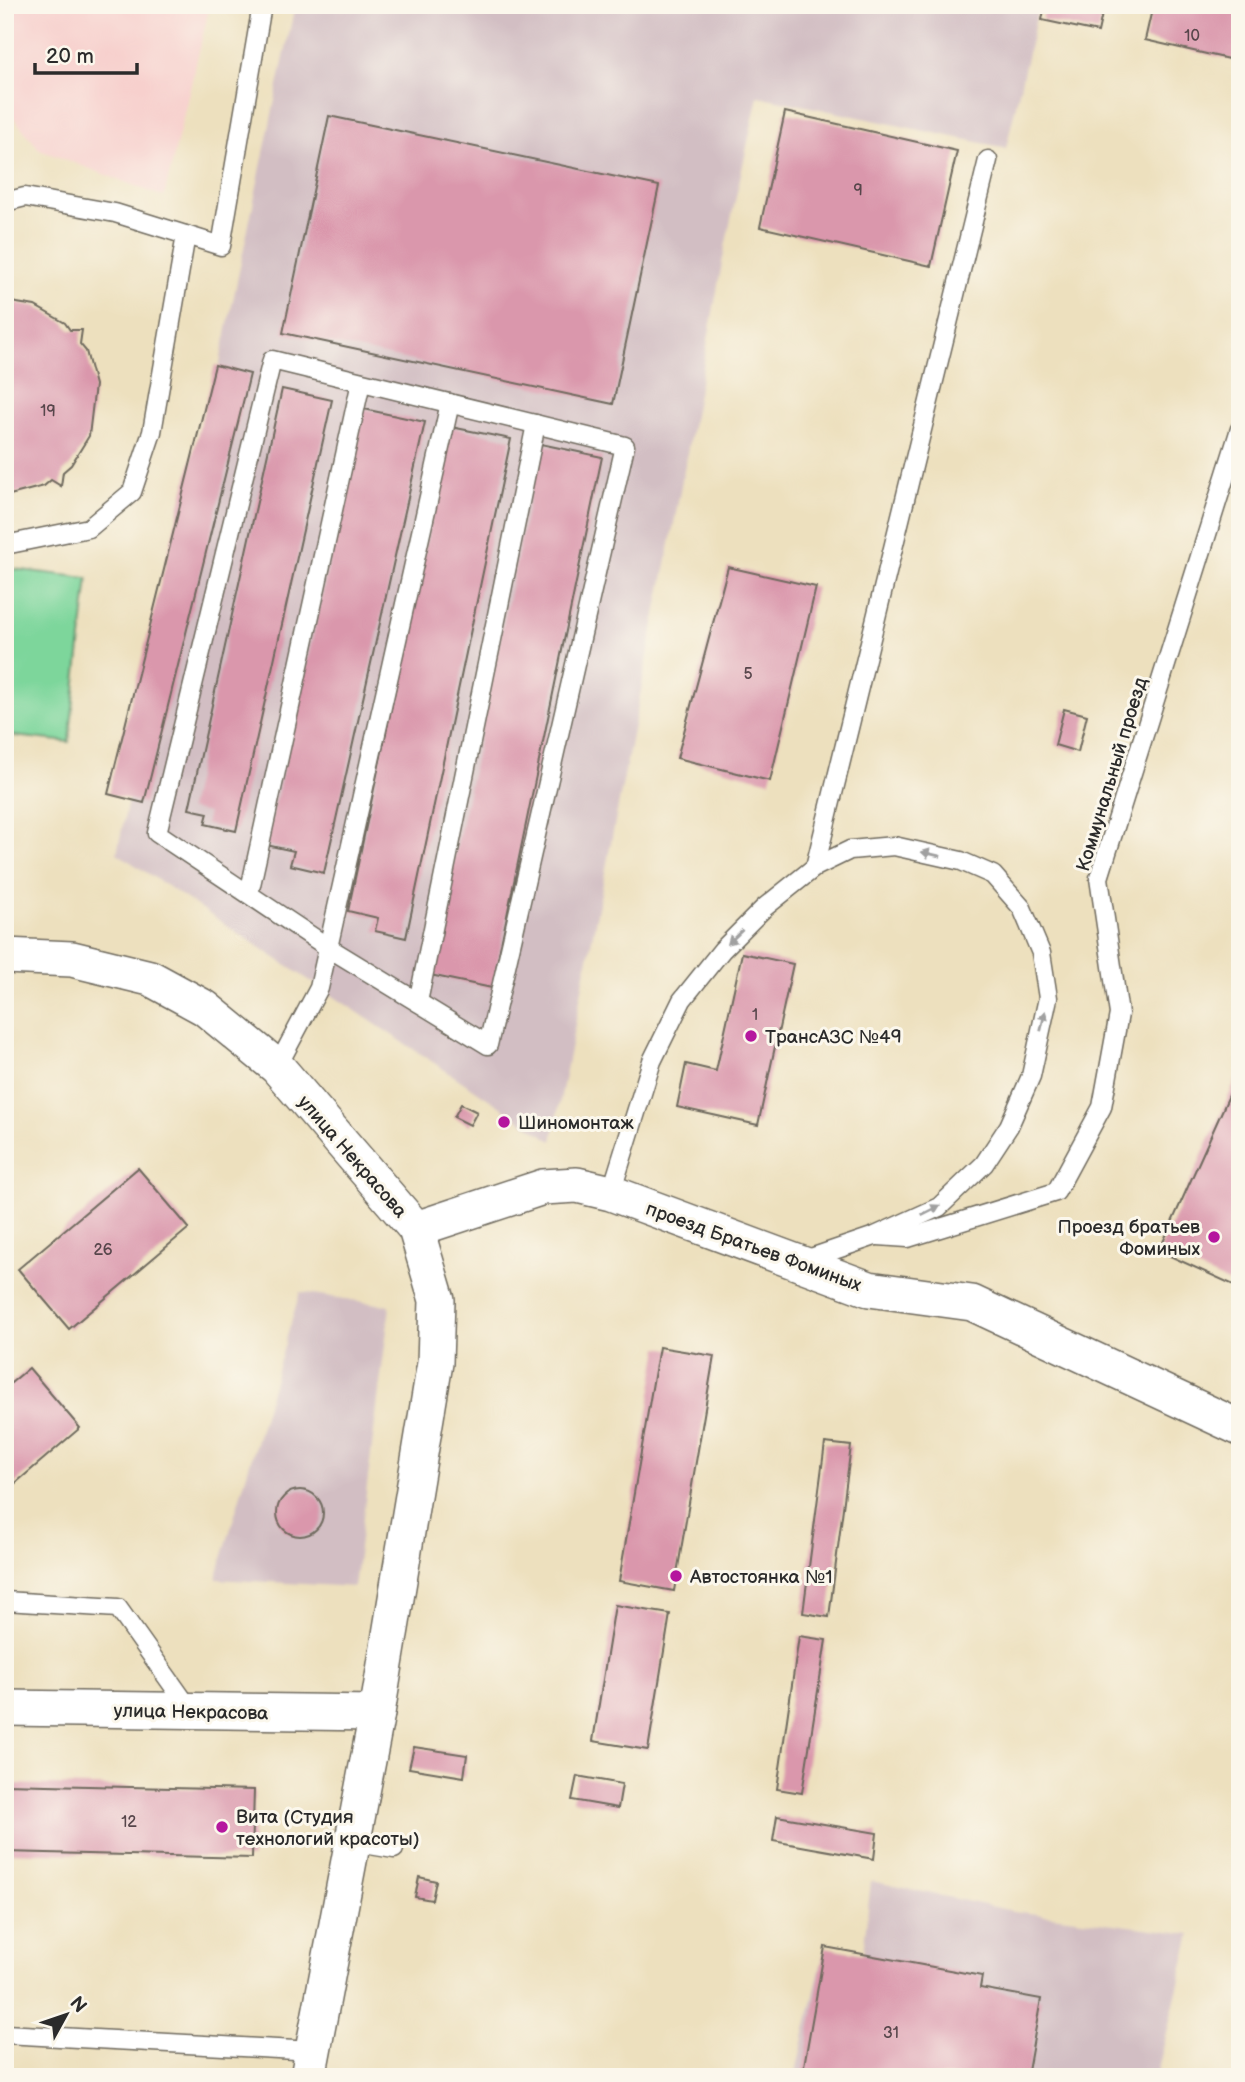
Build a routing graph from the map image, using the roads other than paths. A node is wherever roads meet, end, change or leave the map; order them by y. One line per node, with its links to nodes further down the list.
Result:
1 (262, 5): 4 (lane)
2 (988, 160): 10 (lane)
3 (5, 202): 4 (lane)
4 (186, 235): 9 (lane)
5 (361, 382): 6 (lane); 11 (lane); 11 (lane)
6 (450, 403): 7 (lane); 12 (lane)
7 (536, 424): 14 (lane); 14 (lane)
8 (1240, 429): 18 (lane, Коммунальный проезд)
9 (5, 545)
10 (815, 867): 16 (lane, one-way to 16); 18 (lane, one-way to 10)
11 (249, 894): 12 (lane)
12 (329, 948): 14 (lane); 15 (lane)
13 (5, 956): 15 (street, улица Некрасова)
14 (418, 1002)
15 (277, 1067): 17 (street, улица Некрасова)
16 (611, 1193): 17 (street, проезд Братьев Фоминых); 19 (street, проезд Братьев Фоминых)
17 (416, 1229): 24 (street, улица Некрасова)
18 (875, 1236): 19 (lane)
19 (799, 1262): 20 (street, проезд Братьев Фоминых)
20 (1240, 1428)
21 (5, 1601): 23 (lane)
22 (5, 1708): 23 (street, улица Некрасова)
23 (191, 1712): 24 (street, улица Некрасова)
24 (377, 1713): 25 (street, улица Некрасова)
25 (352, 1842): 26 (lane); 28 (street, улица Некрасова)
26 (394, 1849)
27 (5, 2034): 28 (lane)
28 (310, 2064)

